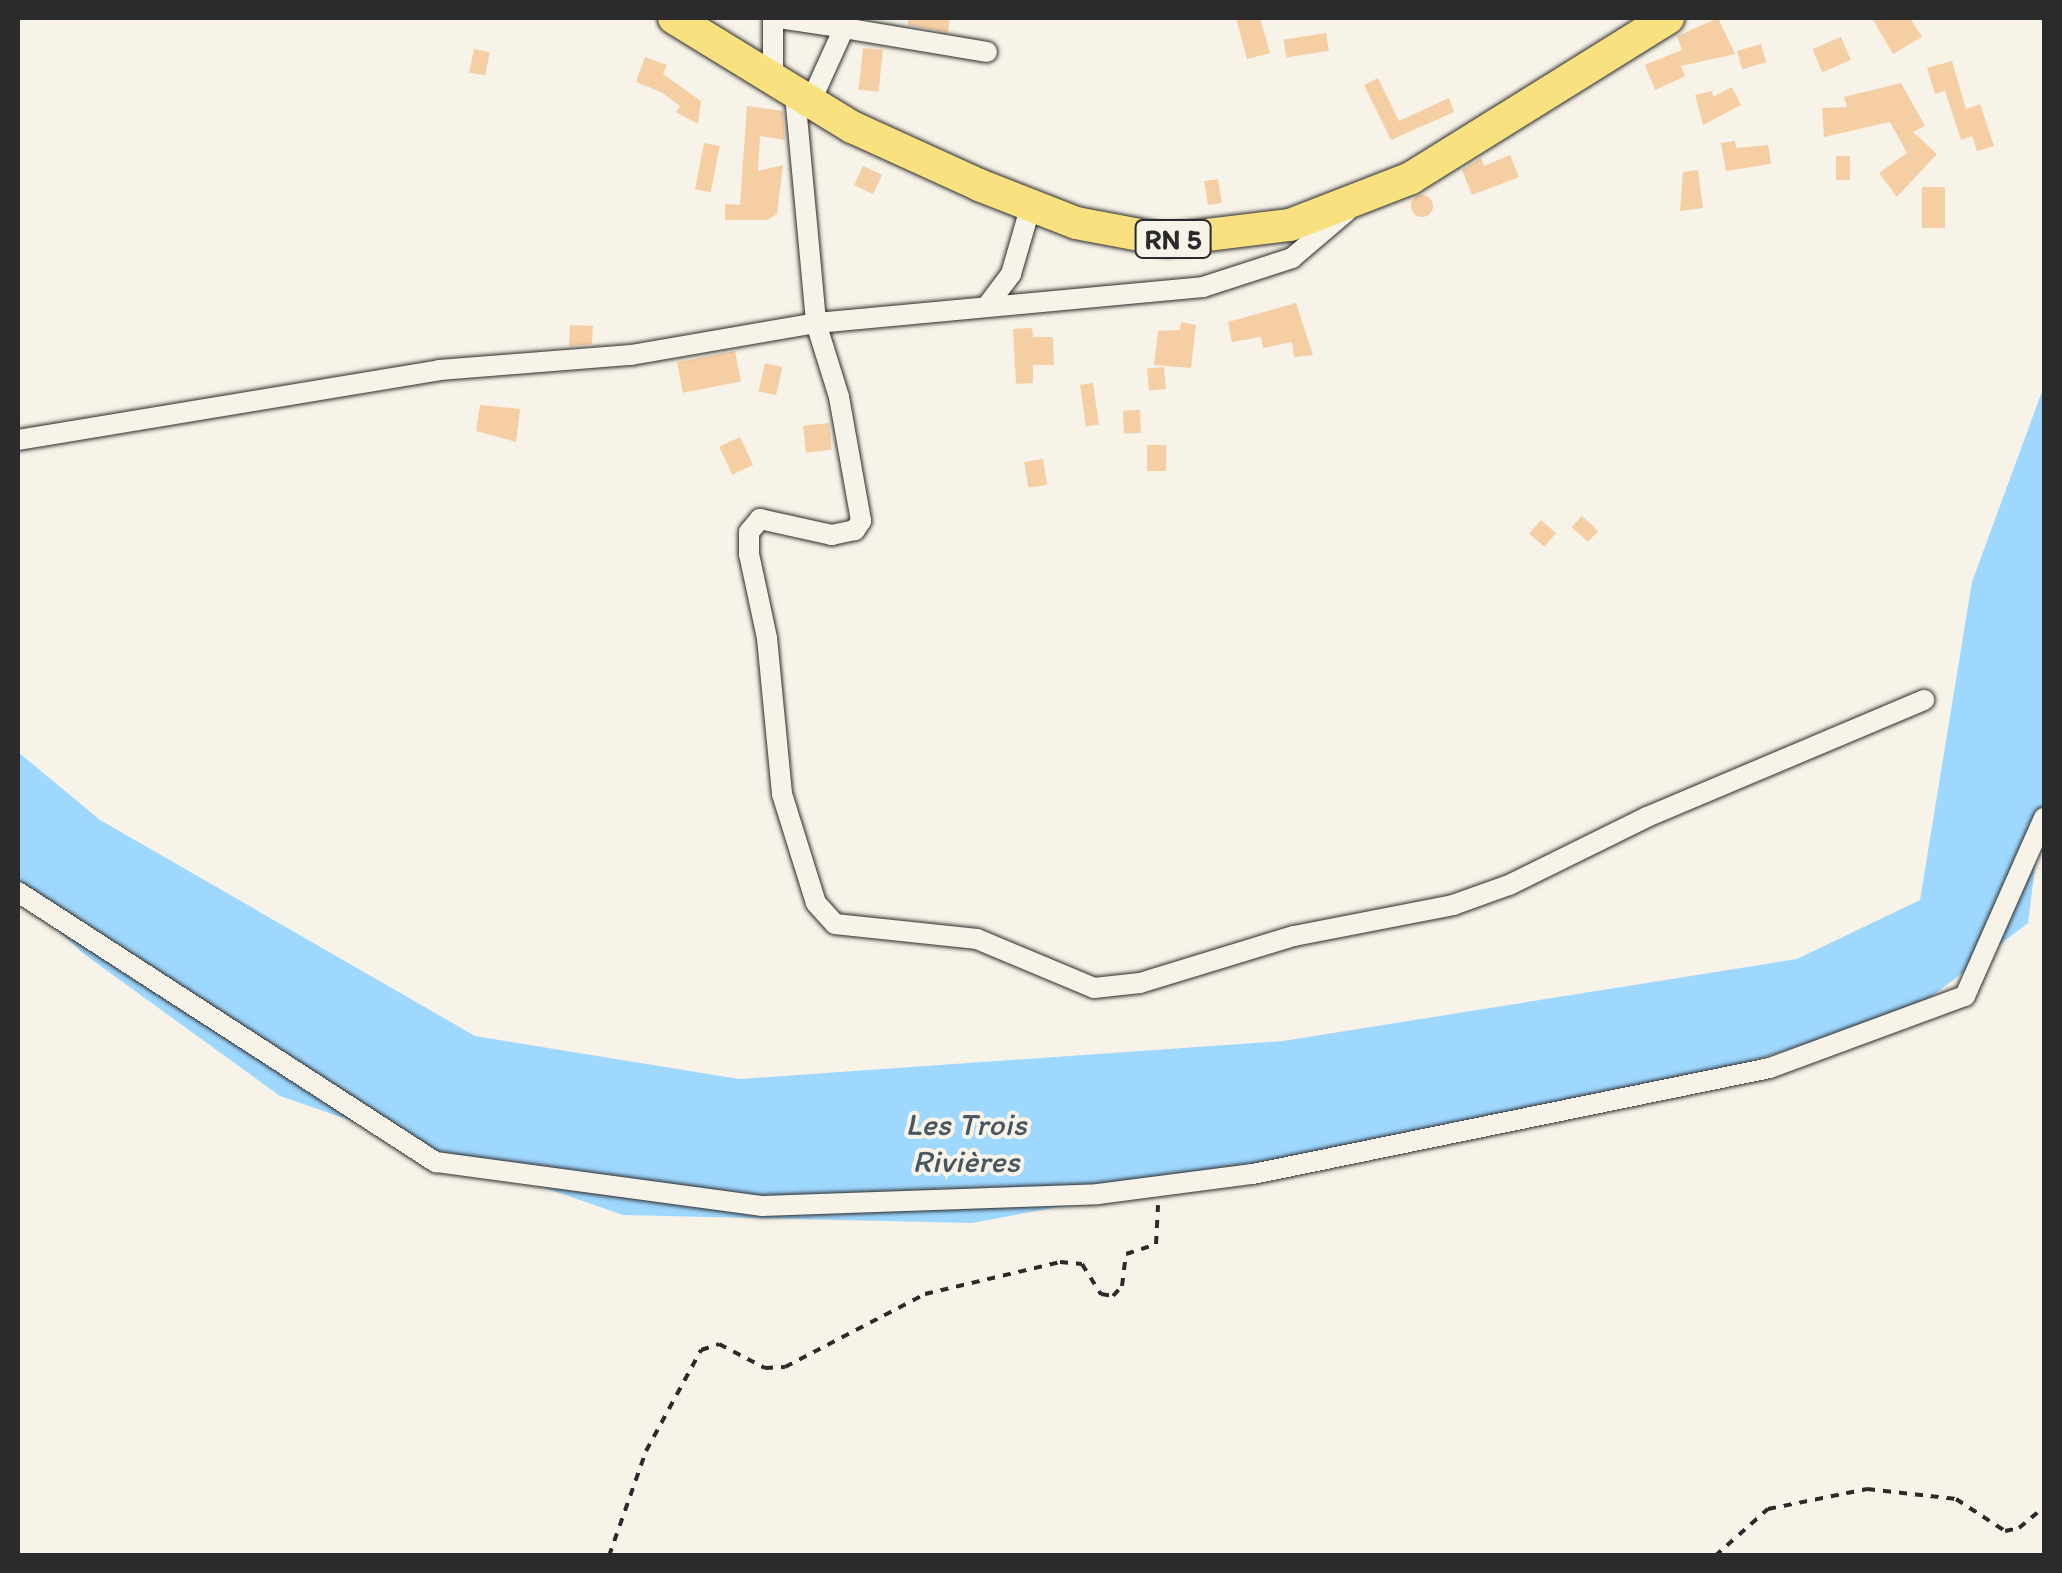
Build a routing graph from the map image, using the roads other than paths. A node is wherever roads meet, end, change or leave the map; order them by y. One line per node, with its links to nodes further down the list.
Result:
1 (674, 18): 6 (main road, RN 5)
2 (776, 18): 4 (street); 6 (street)
3 (1659, 20): 7 (main road, RN 5)
4 (844, 28): 5 (street); 6 (street)
5 (987, 52)
6 (793, 93): 8 (main road, RN 5); 10 (street)
7 (1363, 198): 8 (main road, RN 5); 9 (street)
8 (1031, 205): 9 (street)
9 (988, 306): 10 (street)
10 (816, 322): 11 (street); 12 (street)
11 (18, 440)
12 (1924, 700)
13 (2044, 818): 14 (street)
14 (18, 892)

